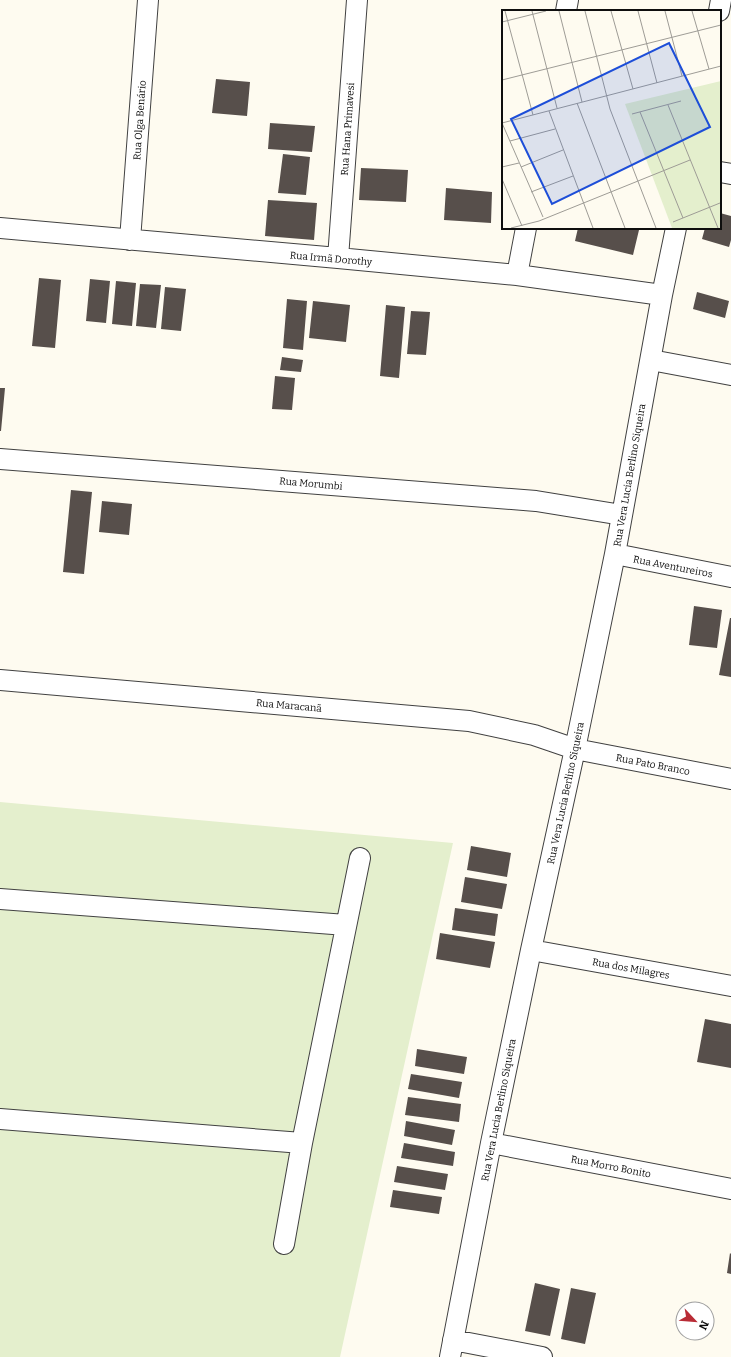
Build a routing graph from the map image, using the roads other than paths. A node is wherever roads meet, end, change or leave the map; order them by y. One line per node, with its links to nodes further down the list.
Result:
1 (148, 0): 12 (street, Rua Olga Benário)
2 (357, 0): 13 (street, Rua Hana Primavesi)
3 (568, 0): 5 (street)
4 (721, 0): 6 (street)
5 (566, 10)
6 (719, 10)
7 (721, 172): 8 (street)
8 (731, 174)
9 (0, 228): 12 (street, Rua Irmã Dorothy)
10 (526, 229): 14 (street)
11 (676, 229): 15 (street, Rua Vera Lucia Berlino Siqueira)
12 (130, 240): 13 (street, Rua Irmã Dorothy)
13 (338, 258): 14 (street, Rua Irmã Dorothy)
14 (517, 275): 15 (street, Rua Irmã Dorothy)
15 (662, 295): 16 (street, Rua Vera Lucia Berlino Siqueira)
16 (651, 360): 17 (street); 19 (street, Rua Vera Lucia Berlino Siqueira)
17 (731, 375)
18 (0, 459): 19 (street, Rua Morumbi)
19 (622, 515): 20 (street, Rua Vera Lucia Berlino Siqueira)
20 (615, 554): 21 (street, Rua Aventureiros); 23 (street, Rua Vera Lucia Berlino Siqueira)
21 (731, 577)
22 (0, 680): 23 (street, Rua Maracanã)
23 (575, 749): 24 (street, Rua Pato Branco); 28 (street, Rua Vera Lucia Berlino Siqueira)
24 (731, 779)
25 (360, 858): 27 (street)
26 (0, 899): 27 (street)
27 (346, 926): 31 (street)
28 (531, 950): 29 (street, Rua dos Milagres); 32 (street, Rua Vera Lucia Berlino Siqueira)
29 (731, 986)
30 (0, 1119): 31 (street)
31 (302, 1143): 34 (street)
32 (492, 1143): 33 (street, Rua Morro Bonito); 35 (street, Rua Vera Lucia Berlino Siqueira)
33 (731, 1189)
34 (284, 1244)
35 (451, 1349): 36 (street)
36 (542, 1357)

